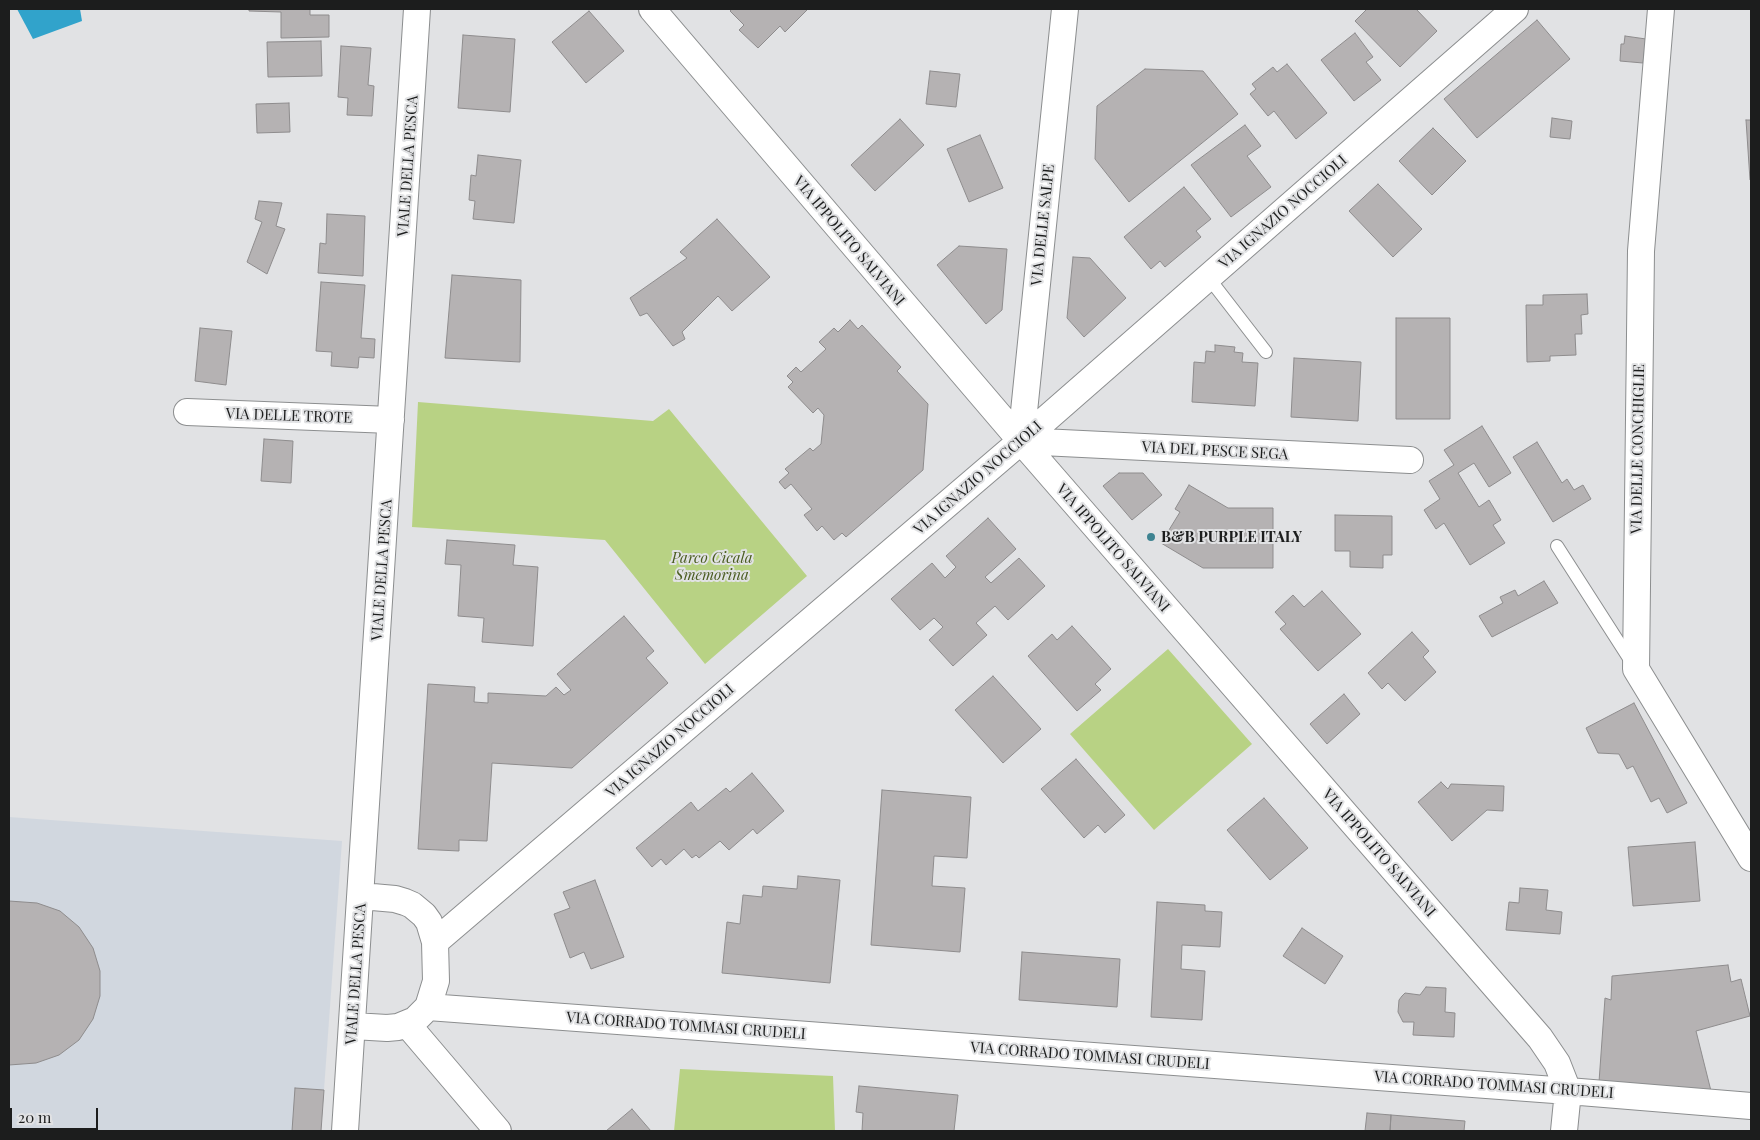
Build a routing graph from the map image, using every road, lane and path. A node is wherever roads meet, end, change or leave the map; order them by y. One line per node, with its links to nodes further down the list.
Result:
1 (417, 9): 9 (street, VIALE DELLA PESCA)
2 (652, 9): 10 (street, VIA IPPOLITO SALVIANI)
3 (1065, 9): 10 (street, VIA DELLE SALPE)
4 (1515, 9): 6 (street, VIA IGNAZIO NOCCIOLI)
5 (1662, 9): 13 (street, VIA DELLE CONCHIGLIE)
6 (1208, 277): 7 (lane); 10 (street, VIA IGNAZIO NOCCIOLI)
7 (1266, 352)
8 (187, 412): 9 (street, VIA DELLE TROTE)
9 (392, 420): 15 (street, VIALE DELLA PESCA)
10 (1021, 441): 11 (street, VIA DEL PESCE SEGA); 16 (street, VIA IGNAZIO NOCCIOLI); 20 (street, VIA IPPOLITO SALVIANI)
11 (1410, 460)
12 (1557, 546): 13 (lane)
13 (1636, 669): 14 (street)
14 (1751, 858)
15 (361, 896): 16 (street); 19 (street, VIALE DELLA PESCA)
16 (436, 942): 17 (street)
17 (428, 1007): 18 (street); 20 (street, VIA CORRADO TOMMASI CRUDELI)
18 (407, 1024): 19 (street); 23 (street)
19 (353, 1026): 22 (street, VIALE DELLA PESCA)
20 (1568, 1091): 21 (street, VIA CORRADO TOMMASI CRUDELI); 24 (street)
21 (1751, 1106)
22 (345, 1131)
23 (498, 1131)
24 (1564, 1131)

